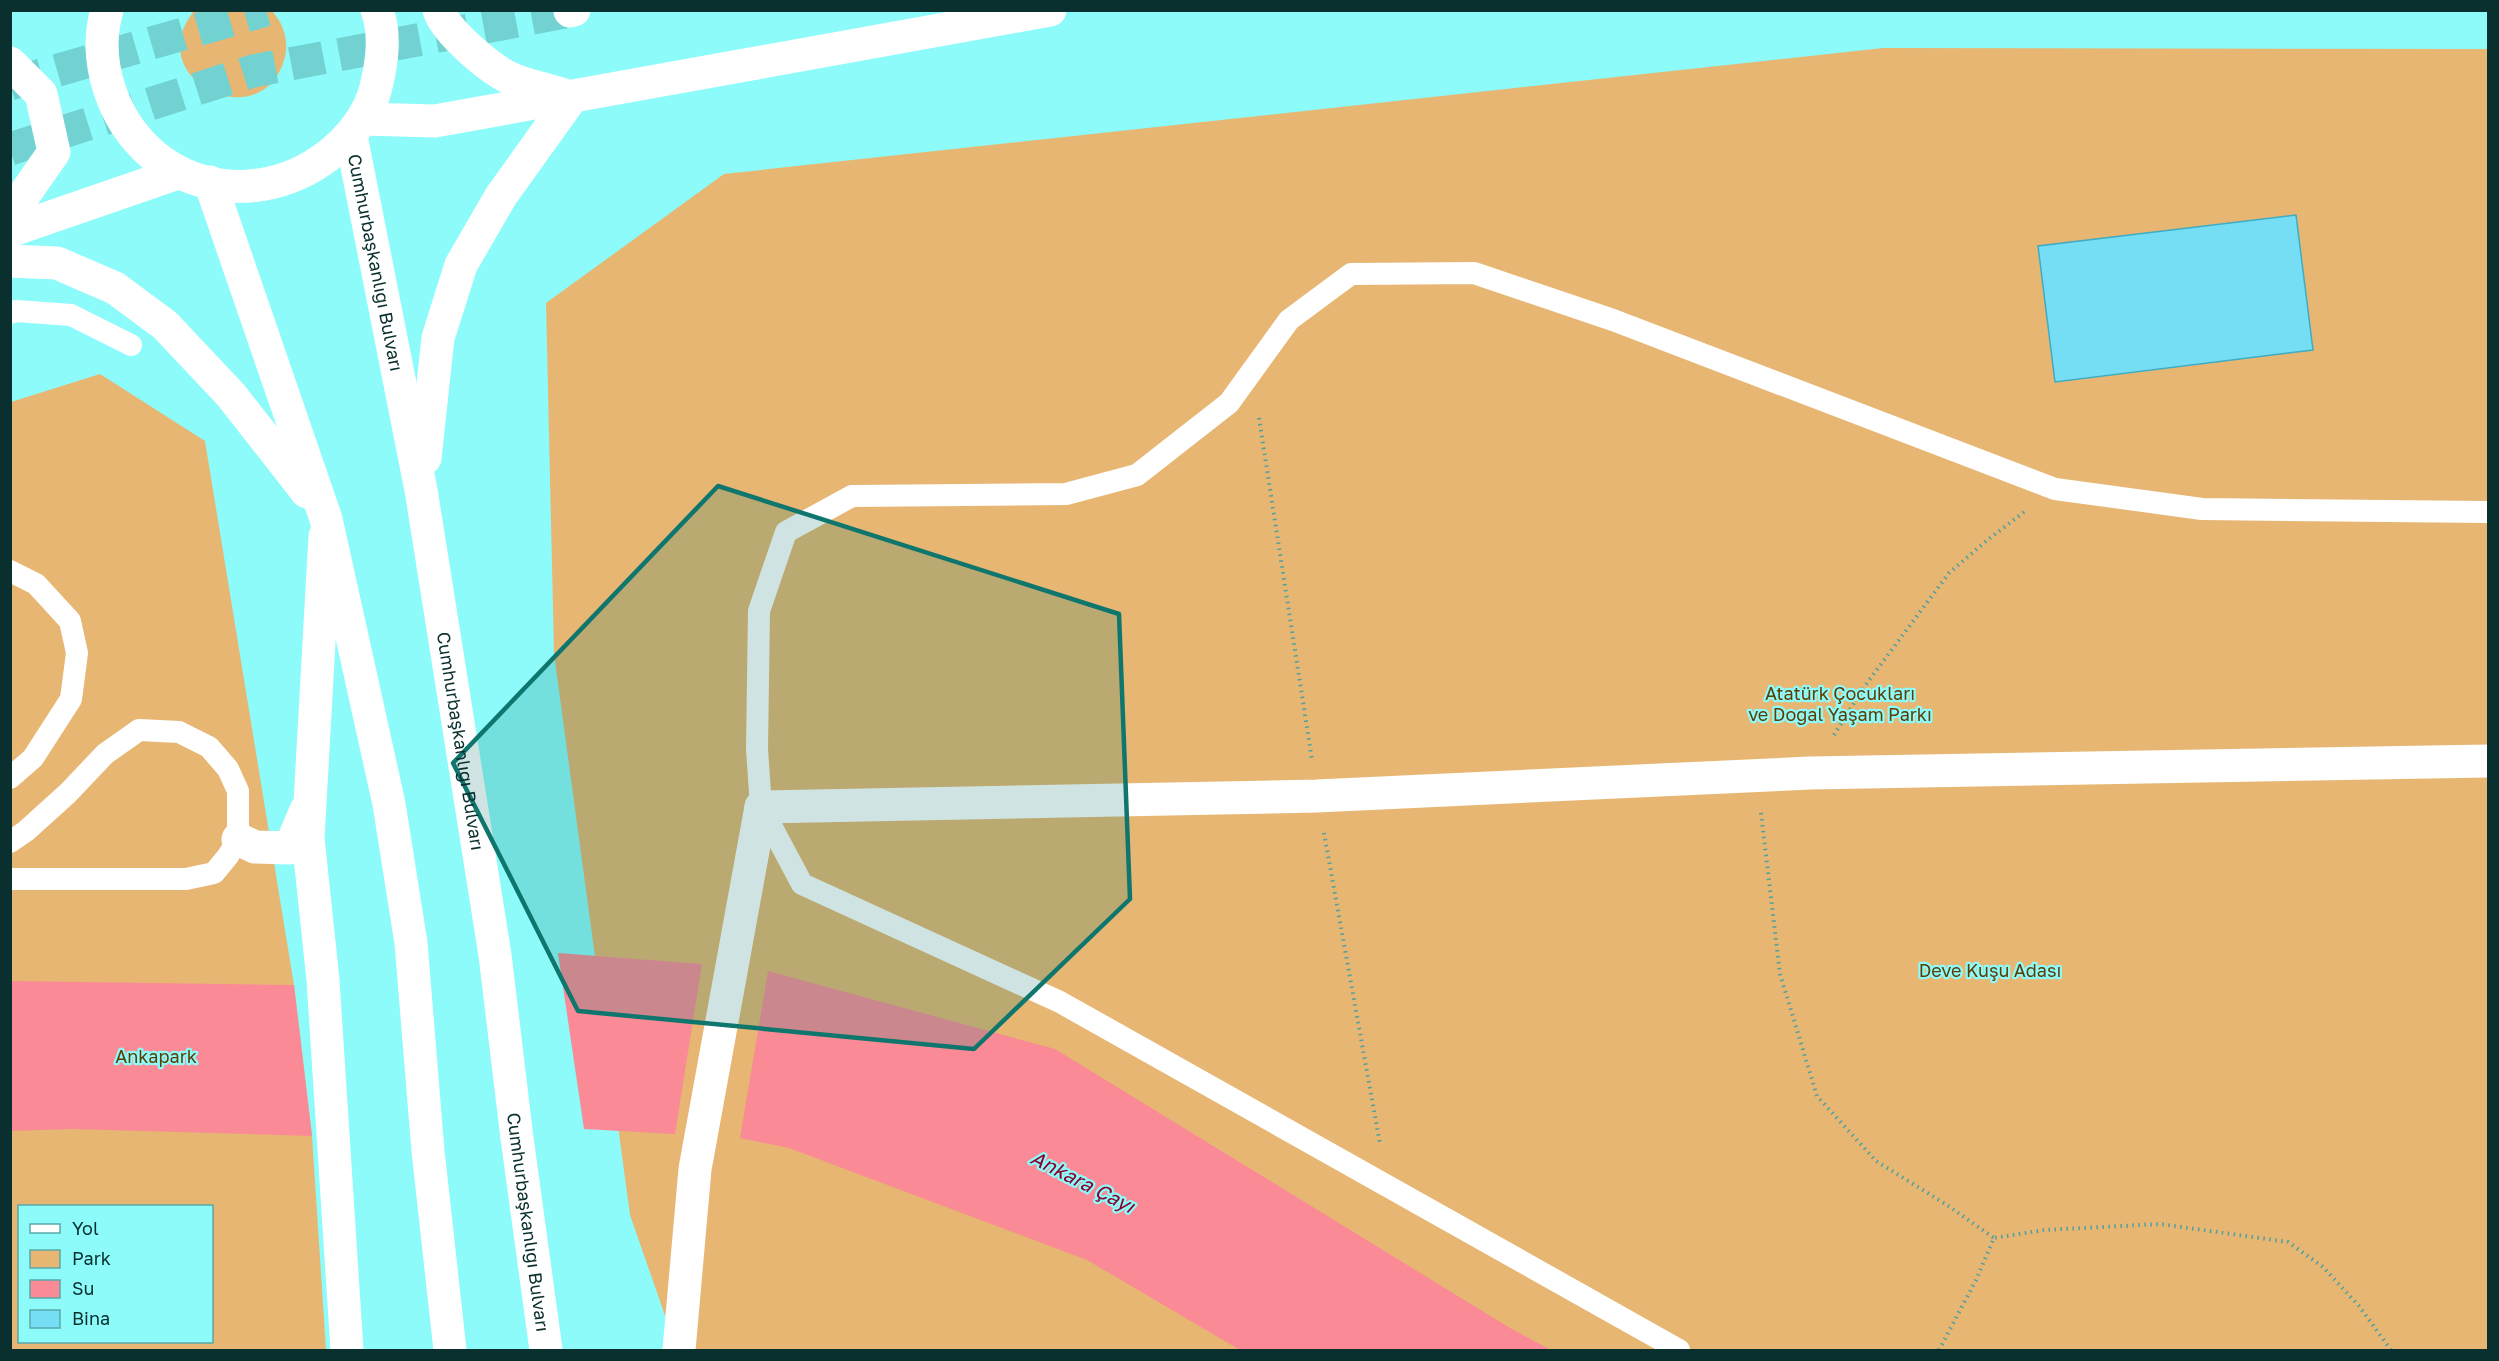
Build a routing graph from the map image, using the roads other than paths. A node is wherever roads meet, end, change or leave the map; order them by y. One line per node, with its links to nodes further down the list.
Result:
1 (107, 10): 8 (main road)
2 (377, 10): 7 (main road)
3 (439, 10): 6 (main road)
4 (1050, 10): 6 (main road)
5 (10, 63): 10 (main road)
6 (572, 97): 7 (main road); 15 (main road)
7 (356, 127): 9 (main road); 15 (main road, Cumhurbaşkanlığı Bulvarı)
8 (178, 173): 9 (main road); 11 (main road)
9 (210, 182): 17 (main road)
10 (10, 204)
11 (10, 231)
12 (10, 261): 17 (main road)
13 (10, 313): 14 (lane)
14 (131, 345)
15 (421, 490): 29 (main road, Cumhurbaşkanlığı Bulvarı)
16 (2488, 512): 22 (lane)
17 (325, 517): 21 (main road); 28 (main road)
18 (10, 571): 20 (lane)
19 (2488, 761): 22 (main road)
20 (10, 778)
21 (311, 797): 23 (main road); 27 (main road)
22 (762, 807): 26 (main road); 30 (lane)
23 (238, 838): 24 (lane); 25 (lane)
24 (10, 842)
25 (10, 879)
26 (688, 1349)
27 (347, 1350)
28 (450, 1350)
29 (546, 1350)
30 (1679, 1350)

